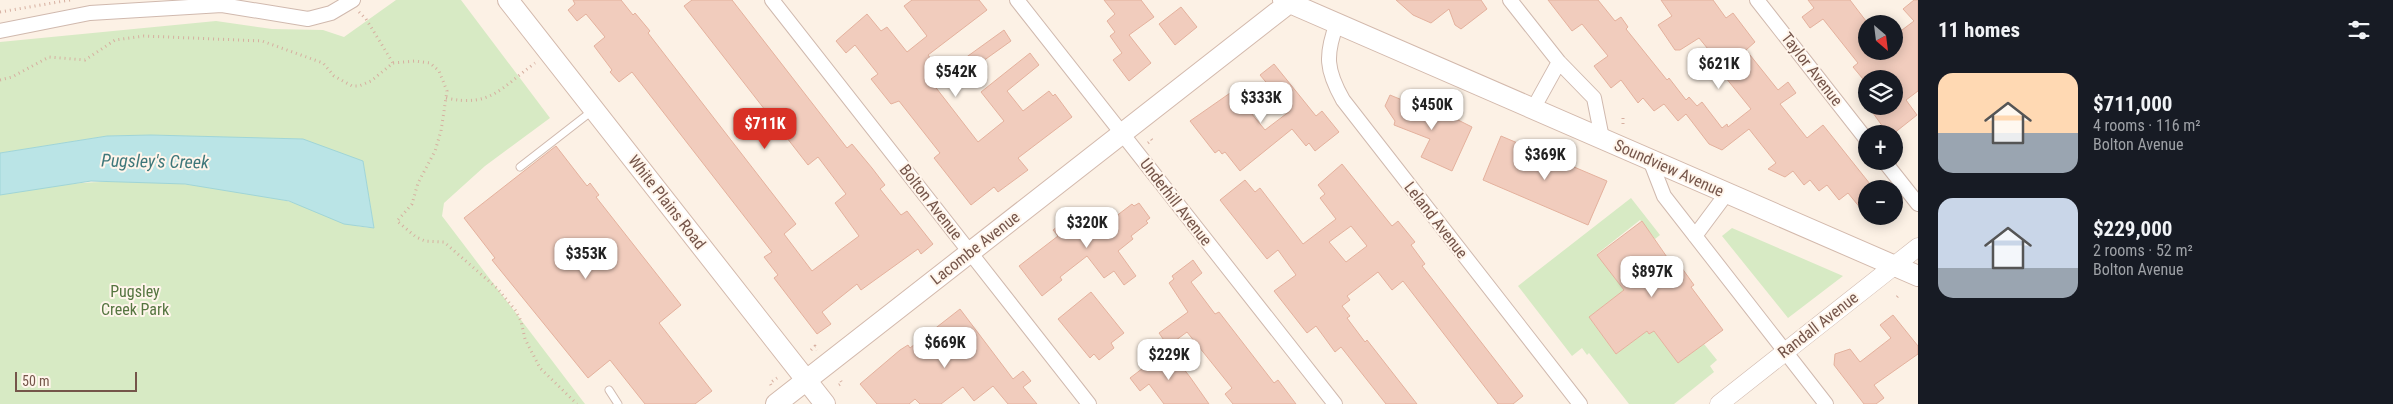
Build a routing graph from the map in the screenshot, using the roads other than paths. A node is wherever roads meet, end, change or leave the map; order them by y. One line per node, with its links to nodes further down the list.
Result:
1 (353, 0): 8 (street)
2 (508, 0): 12 (main road, White Plains Road)
3 (772, 0): 24 (street, Bolton Avenue)
4 (1017, 0): 15 (street, Underhill Avenue)
5 (1510, 0): 11 (street)
6 (1757, 0): 14 (street, Taylor Avenue)
7 (1288, 1): 9 (main road, Soundview Avenue); 15 (main road, Lacombe Avenue)
8 (220, 3): 10 (street)
9 (1337, 23): 13 (main road, Soundview Avenue); 35 (street, Leland Avenue)
10 (0, 31)
11 (1559, 62): 13 (street); 16 (street)
12 (594, 109): 18 (lane); 28 (main road, White Plains Road)
13 (1533, 109): 16 (main road, Soundview Avenue)
14 (1858, 129)
15 (1122, 133): 24 (main road, Lacombe Avenue); 34 (street, Underhill Avenue)
16 (1602, 138): 17 (main road, Soundview Avenue)
17 (1650, 160): 20 (main road, Soundview Avenue); 22 (street)
18 (520, 167)
19 (1891, 170): 21 (street)
20 (1727, 193): 22 (street); 25 (main road, Soundview Avenue)
21 (1918, 204)
22 (1695, 236): 27 (street)
23 (1918, 247): 25 (street, Randall Avenue)
24 (970, 252): 28 (main road, Lacombe Avenue); 33 (street, Bolton Avenue)
25 (1895, 265): 26 (main road, Soundview Avenue); 27 (street, Randall Avenue)
26 (1918, 276)
27 (1785, 352): 36 (street, Randall Avenue); 37 (street)
28 (806, 380): 31 (main road, Lacombe Avenue); 32 (main road, White Plains Road)
29 (609, 390): 30 (lane)
30 (618, 404)
31 (776, 404)
32 (825, 404)
33 (1089, 404)
34 (1335, 404)
35 (1580, 404)
36 (1719, 404)
37 (1826, 404)

